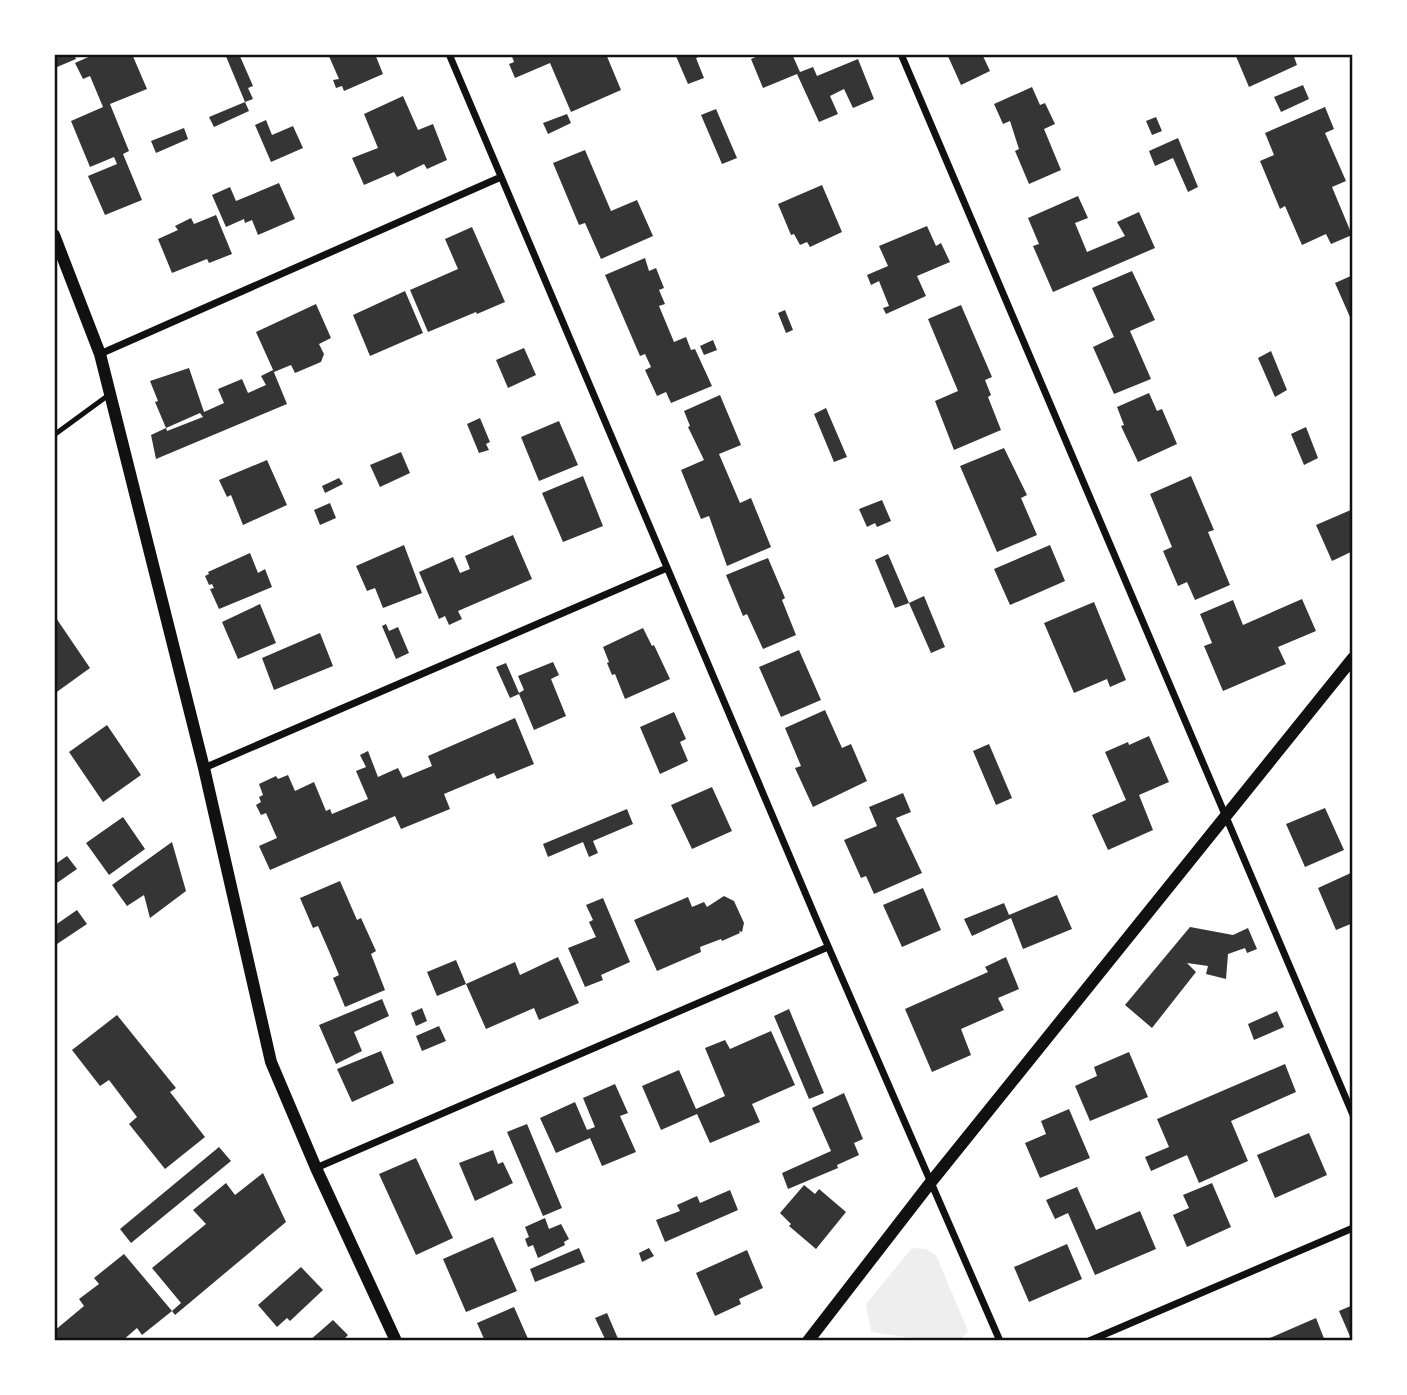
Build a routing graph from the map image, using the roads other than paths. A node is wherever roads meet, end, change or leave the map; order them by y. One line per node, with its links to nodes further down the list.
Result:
1 (449, 54): 3 (street)
2 (901, 54): 11 (street)
3 (501, 177): 5 (street); 8 (street)
4 (54, 235): 5 (street)
5 (100, 354): 6 (street)
6 (110, 394): 7 (lane); 10 (street)
7 (54, 435)
8 (667, 568): 10 (street); 12 (street)
9 (1353, 658): 11 (street)
10 (204, 768): 14 (street)
11 (1225, 816): 13 (street); 15 (street)
12 (828, 947): 14 (street); 15 (street)
13 (1353, 1115)
14 (316, 1168): 18 (street)
15 (931, 1182): 17 (street); 19 (street)
16 (1353, 1228): 20 (street)
17 (815, 1338)
18 (396, 1341)
19 (1000, 1341)
20 (1089, 1341)

